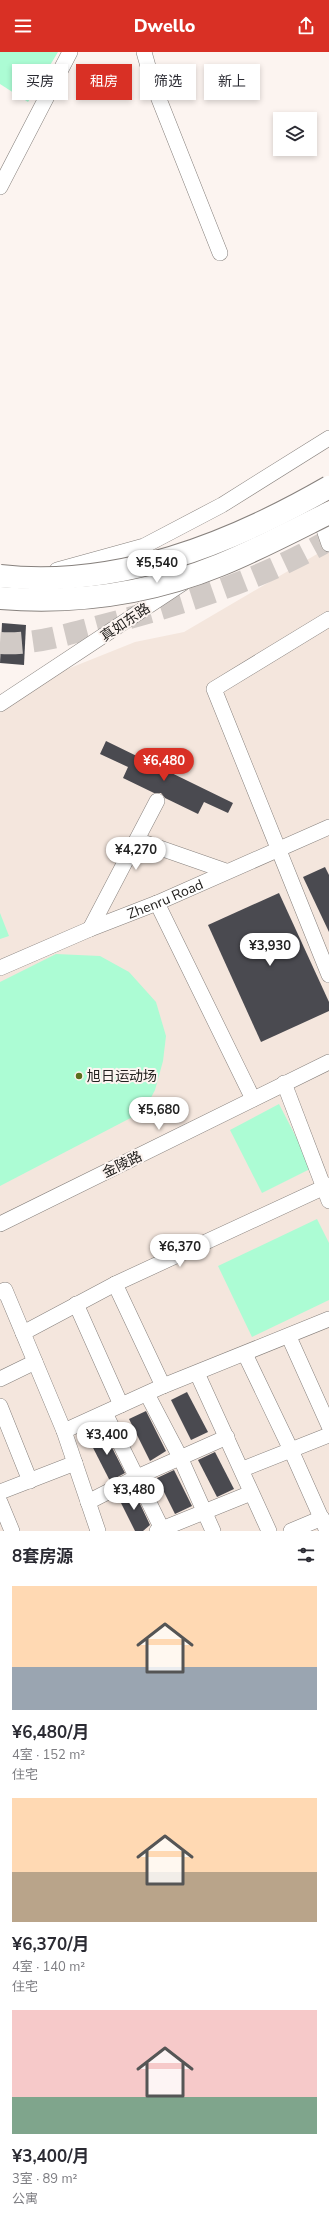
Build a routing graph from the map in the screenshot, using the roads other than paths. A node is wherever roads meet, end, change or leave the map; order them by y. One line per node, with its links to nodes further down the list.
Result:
1 (70, 52): 3 (street)
2 (144, 52): 4 (street)
3 (0, 187)
4 (220, 253)
5 (329, 438): 12 (street)
6 (324, 490): 8 (street); 10 (highway, bridge); 15 (street, 真如东路)
7 (329, 513): 13 (highway, bridge)
8 (329, 544)
9 (0, 564): 10 (highway)
10 (96, 574): 11 (highway, bridge)
11 (0, 576)
12 (0, 586)
13 (0, 598)
14 (329, 619): 19 (street)
15 (0, 704)
16 (157, 801): 18 (street)
17 (329, 827): 19 (street, Zhenru Road)
18 (137, 840): 20 (street); 22 (street)
19 (277, 850): 20 (street, Zhenru Road); 24 (street)
20 (226, 871): 21 (street, Zhenru Road)
21 (157, 903): 22 (street, Zhenru Road); 27 (street)
22 (90, 929): 23 (street, Zhenru Road)
23 (0, 968)
24 (329, 975)
25 (329, 1062): 26 (street, 金陵路)
26 (284, 1083): 27 (street, 金陵路); 28 (street)
27 (253, 1099): 29 (street, 金陵路)
28 (327, 1191): 30 (street)
29 (0, 1224)
30 (115, 1284): 32 (street); 40 (street)
31 (3, 1291): 34 (street)
32 (76, 1304): 34 (street); 42 (street)
33 (329, 1319): 35 (street)
34 (23, 1333): 37 (street)
35 (289, 1336): 36 (street); 45 (street)
36 (245, 1354): 38 (street); 49 (street)
37 (35, 1362): 39 (street); 46 (street)
38 (197, 1374): 40 (street); 48 (street)
39 (0, 1379)
40 (163, 1386): 41 (street)
41 (147, 1394): 42 (street); 50 (street)
42 (121, 1405): 44 (street)
43 (0, 1406): 54 (street)
44 (105, 1413): 46 (street); 53 (street)
45 (329, 1426)
46 (64, 1432): 51 (street)
47 (329, 1436): 49 (street)
48 (227, 1437): 50 (street); 52 (street)
49 (292, 1450): 52 (street); 60 (street)
50 (180, 1457): 53 (street); 59 (street)
51 (75, 1463): 54 (street); 58 (street)
52 (243, 1470): 56 (street)
53 (137, 1477): 58 (street); 61 (street)
54 (30, 1481): 55 (street)
55 (0, 1492)
56 (252, 1493): 59 (street); 65 (street)
57 (0, 1502): 62 (street)
58 (88, 1502): 63 (street)
59 (204, 1512): 61 (street); 64 (street)
60 (325, 1525): 66 (street)
61 (161, 1530)
62 (12, 1531)
63 (98, 1531)
64 (213, 1531)
65 (269, 1531)
66 (291, 1531)

